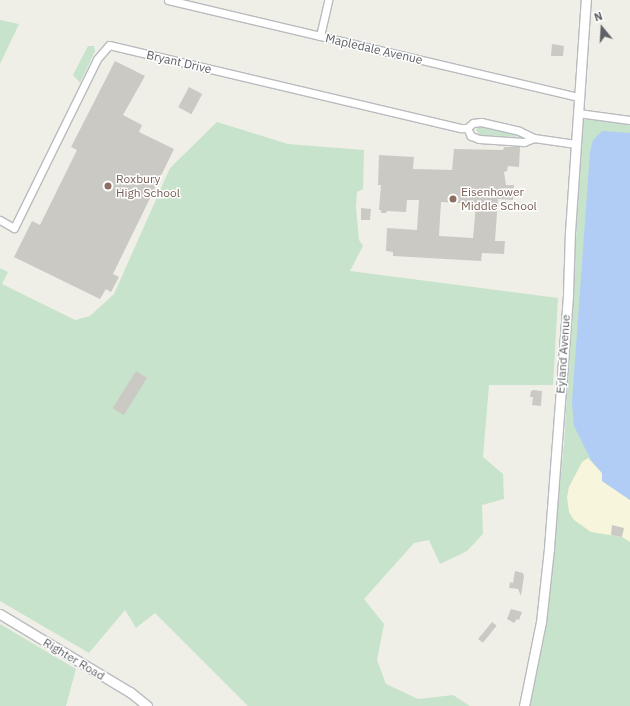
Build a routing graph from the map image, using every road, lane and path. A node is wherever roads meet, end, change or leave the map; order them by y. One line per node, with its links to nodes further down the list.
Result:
1 (168, 0): 4 (street, Mapledale Avenue)
2 (328, 0): 4 (street)
3 (586, 0): 5 (street, Eyland Avenue)
4 (320, 36): 5 (street, Mapledale Avenue)
5 (579, 97): 6 (street, Eyland Avenue)
6 (578, 113): 7 (street); 10 (street, Eyland Avenue)
7 (630, 120)
8 (467, 128): 9 (street, Bryant Drive); 9 (street, Bryant Drive); 11 (street, Bryant Drive)
9 (534, 138): 10 (street, Bryant Drive)
10 (576, 144): 14 (street, Eyland Avenue)
11 (0, 220)
12 (0, 614): 13 (street, Righter Road)
13 (147, 706)
14 (524, 706)

